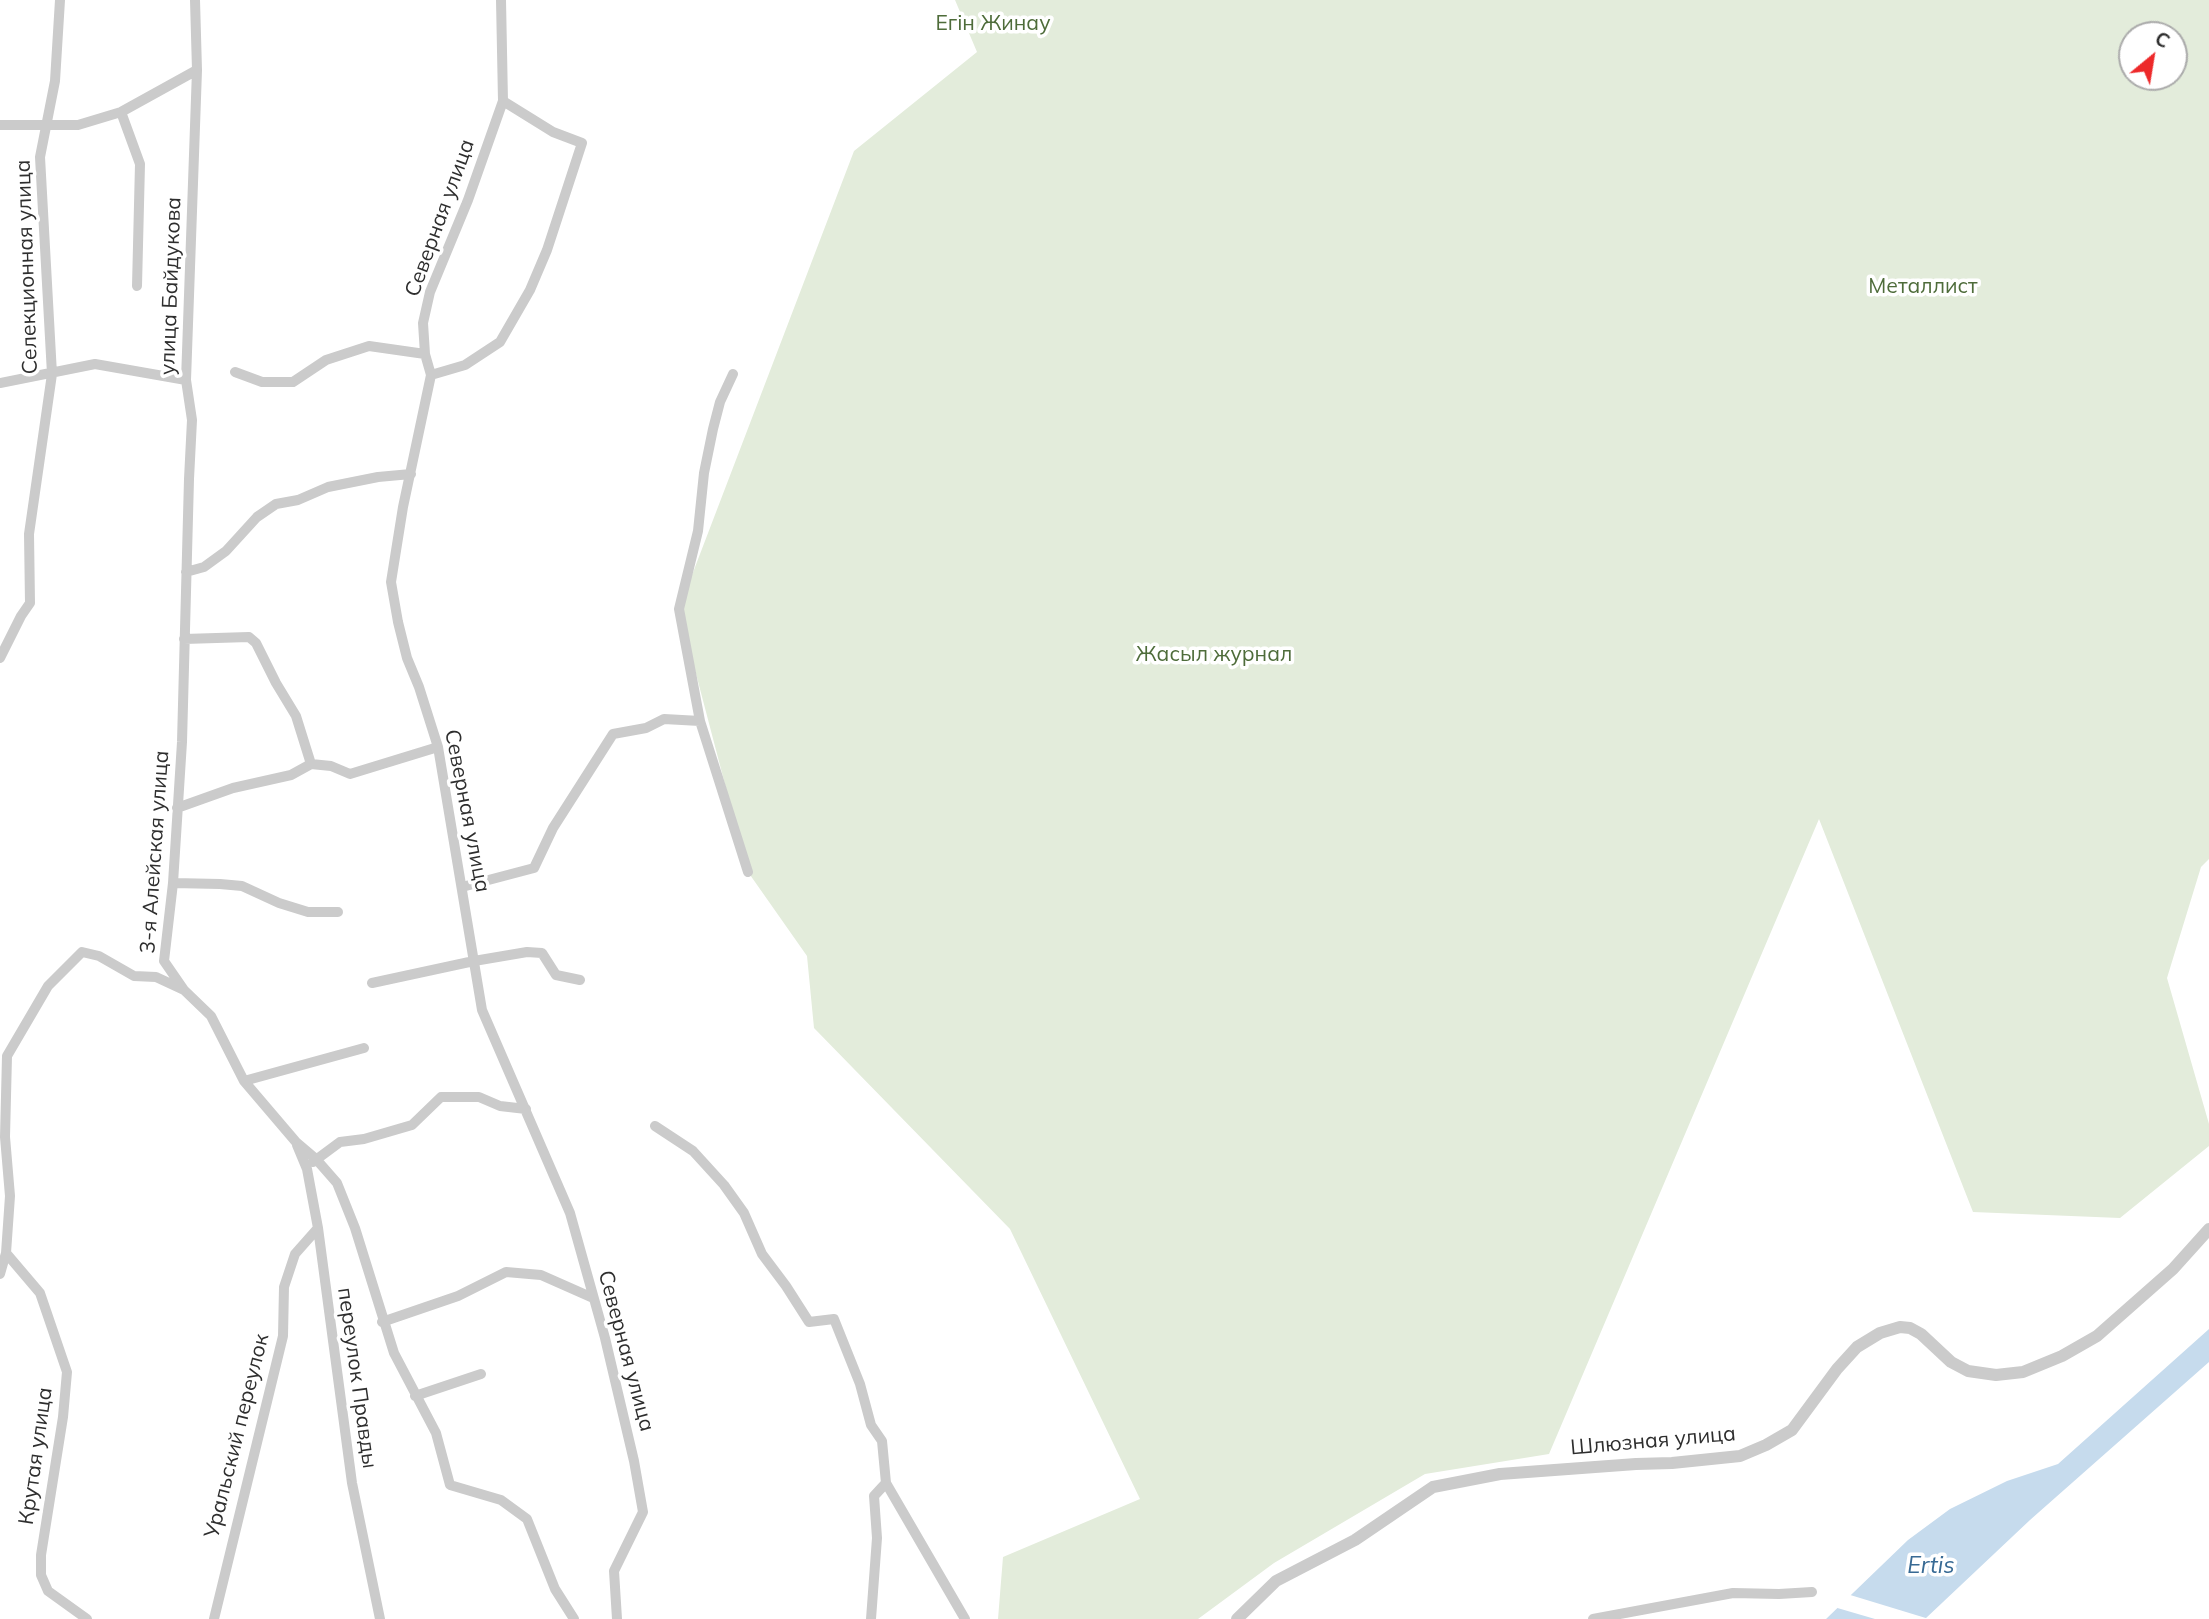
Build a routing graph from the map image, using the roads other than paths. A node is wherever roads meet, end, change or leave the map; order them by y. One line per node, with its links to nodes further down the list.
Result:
1 (60, 0): 7 (street, Селекционная улица)
2 (195, 0): 4 (street, улица Байдукова)
3 (501, 0): 5 (street, Северная улица)
4 (197, 70): 6 (street); 15 (street, улица Байдукова)
5 (503, 101): 10 (street, Северная улица); 14 (street)
6 (121, 112): 7 (street); 9 (street)
7 (47, 124): 8 (street); 12 (street, Селекционная улица)
8 (0, 125)
9 (137, 286)
10 (425, 354): 11 (street); 14 (street, Северная улица)
11 (235, 372)
12 (52, 374): 15 (street); 16 (street); 20 (street, Селекционная улица)
13 (733, 374): 21 (street)
14 (431, 376): 17 (street, Северная улица)
15 (186, 380): 18 (street, улица Байдукова)
16 (0, 383)
17 (411, 474): 18 (street); 22 (street, Северная улица)
18 (186, 572): 19 (street, улица Байдукова)
19 (184, 639): 23 (street); 24 (street, 3-я Алейская улица)
20 (0, 658)
21 (700, 721): 25 (street); 27 (street)
22 (438, 747): 23 (street); 27 (street, Северная улица)
23 (311, 764): 24 (street)
24 (177, 808): 26 (street, 3-я Алейская улица)
25 (748, 872)
26 (173, 883): 28 (street); 32 (street, 3-я Алейская улица)
27 (462, 887): 29 (street, Северная улица)
28 (338, 912)
29 (474, 961): 30 (street); 31 (street); 36 (street, Северная улица)
30 (580, 980)
31 (372, 983)
32 (184, 990): 34 (street, 3-я Алейская улица); 35 (street)
33 (364, 1048): 35 (street)
34 (4, 1055): 38 (street)
35 (244, 1081): 39 (street)
36 (526, 1109): 40 (street); 46 (street, Северная улица)
37 (655, 1126): 50 (street)
38 (2, 1135): 44 (street)
39 (296, 1142): 40 (street); 41 (street, переулок Правды)
40 (316, 1159): 41 (street); 47 (street)
41 (307, 1169): 42 (street, переулок Правды)
42 (318, 1228): 53 (street, Уральский переулок); 54 (street, переулок Правды)
43 (2209, 1229): 59 (street, Шлюзная улица)
44 (6, 1253): 45 (street); 52 (street, Крутая улица)
45 (0, 1275)
46 (593, 1298): 47 (street); 56 (street, Северная улица)
47 (382, 1322): 49 (street)
48 (481, 1374): 49 (street)
49 (415, 1396): 55 (street)
50 (886, 1483): 57 (street); 58 (street)
51 (1812, 1592): 60 (street)
52 (87, 1619)
53 (214, 1619)
54 (380, 1619)
55 (574, 1619)
56 (617, 1619)
57 (871, 1619)
58 (965, 1619)
59 (1237, 1619)
60 (1593, 1619)

